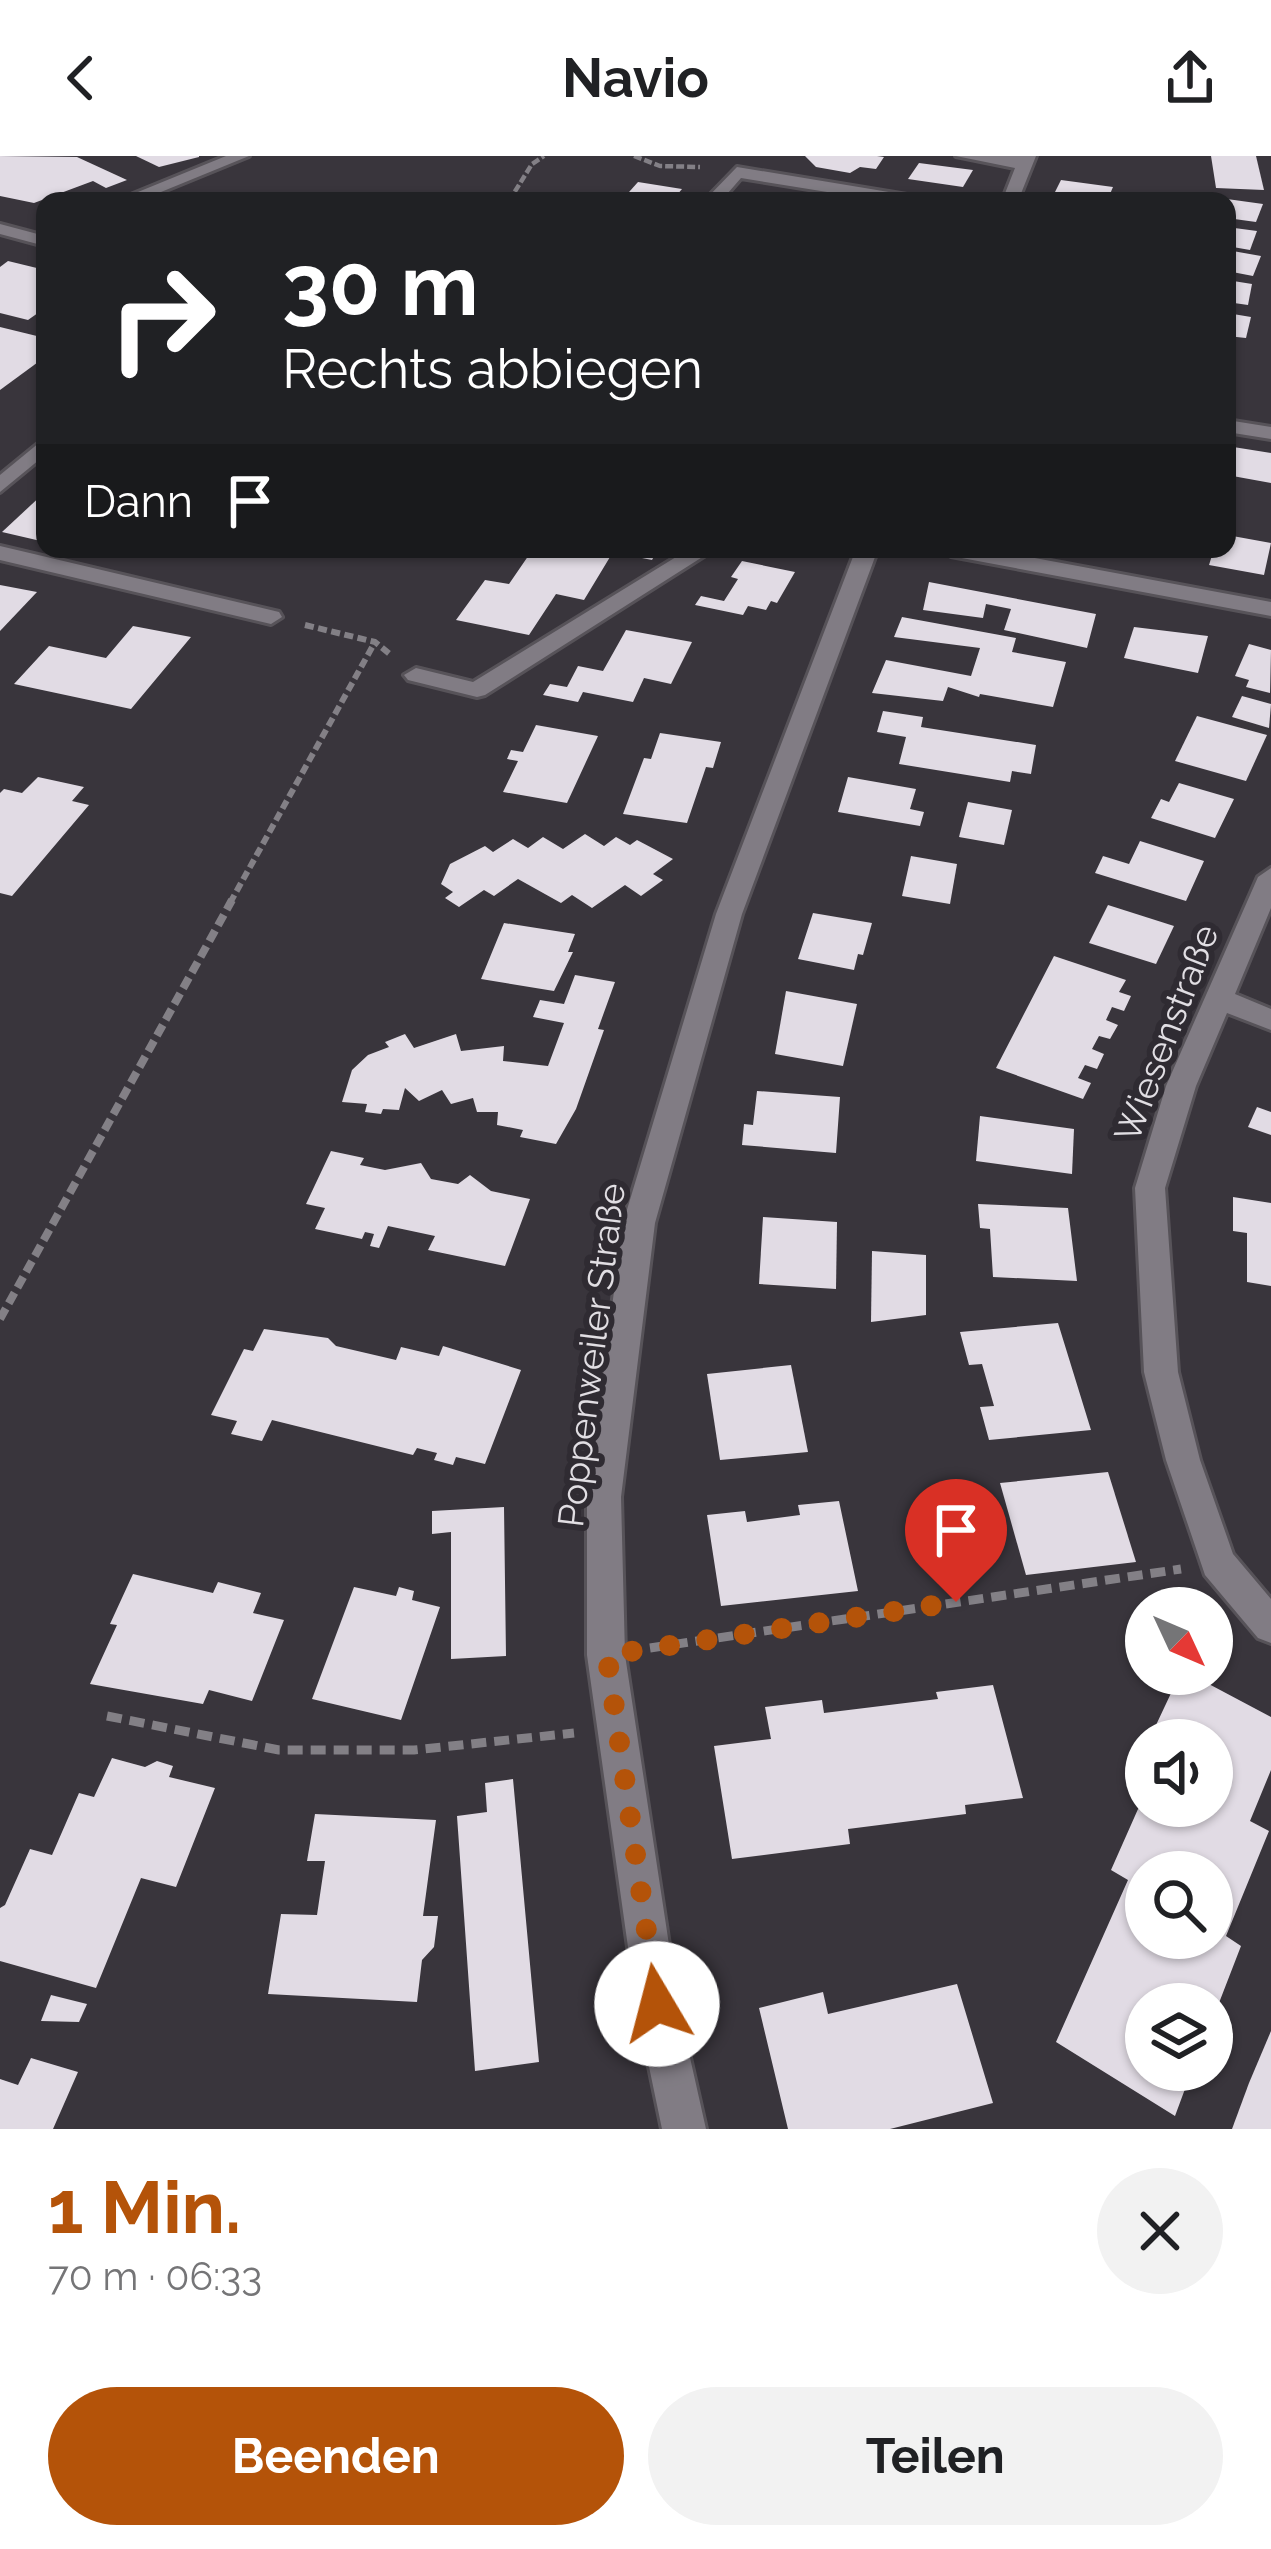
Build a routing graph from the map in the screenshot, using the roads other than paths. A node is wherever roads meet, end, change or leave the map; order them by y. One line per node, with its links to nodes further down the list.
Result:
1 (241, 156): 4 (street)
2 (964, 156): 3 (street)
3 (1026, 160): 7 (street)
4 (147, 192)
5 (720, 192): 6 (street)
6 (858, 192)
7 (1014, 192)
8 (0, 229): 9 (street)
9 (36, 236)
10 (1236, 426): 11 (street)
11 (1268, 427)
12 (36, 452): 13 (street)
13 (0, 486)
14 (0, 553): 19 (street)
15 (689, 558): 20 (street)
16 (864, 558): 25 (street, Poppenweiler Straße)
17 (999, 558): 18 (street)
18 (1271, 609)
19 (271, 617)
20 (416, 675)
21 (1271, 877): 22 (street, Wiesenstraße)
22 (1216, 997): 23 (street); 24 (street, Wiesenstraße)
23 (1271, 1020)
24 (1271, 1626)
25 (684, 2129)

